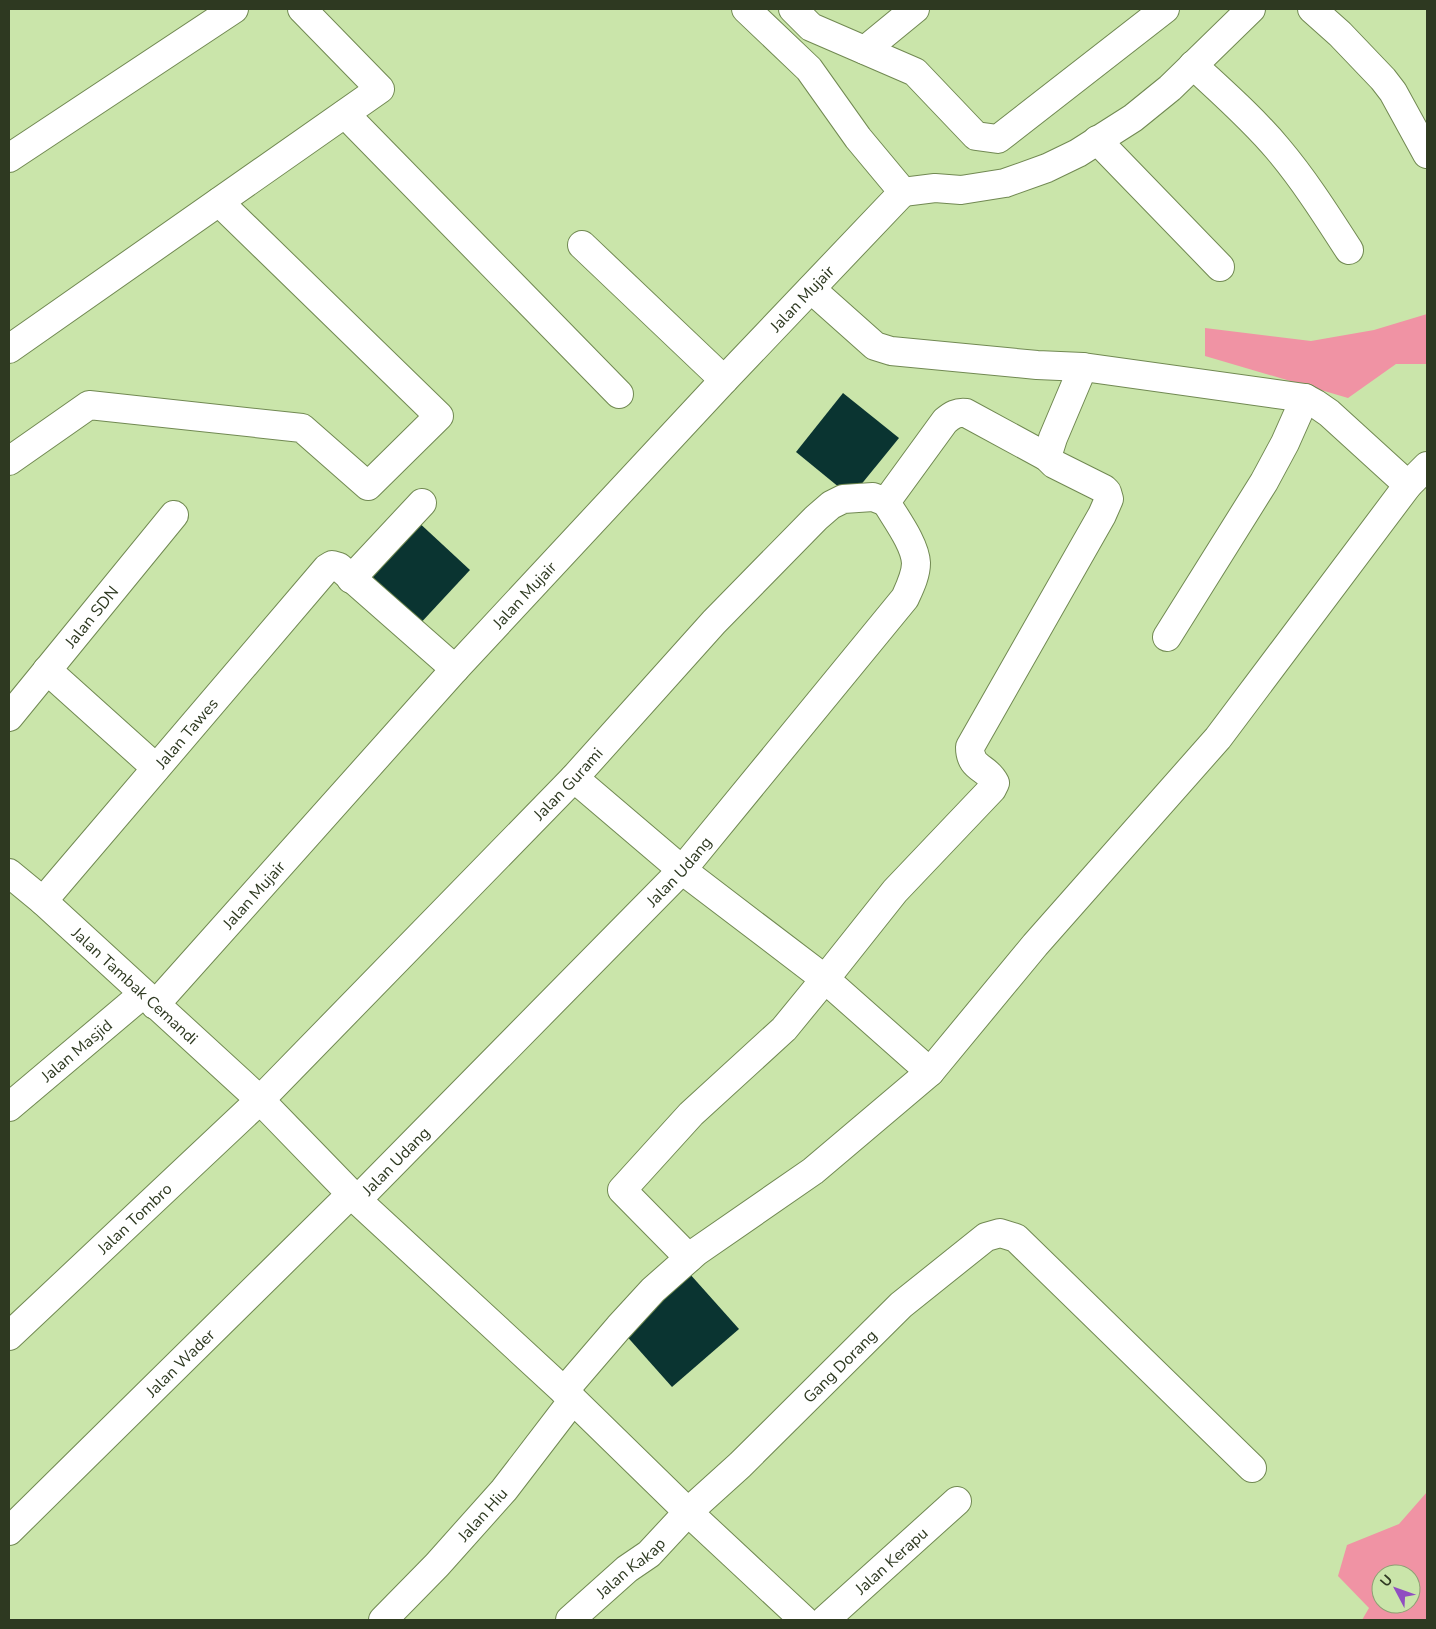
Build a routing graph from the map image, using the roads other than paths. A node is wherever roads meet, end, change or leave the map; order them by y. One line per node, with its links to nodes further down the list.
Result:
1 (234, 9): 14 (street)
2 (302, 9): 11 (street)
3 (746, 9): 15 (street)
4 (793, 9): 9 (street)
5 (915, 9): 9 (street)
6 (1165, 9): 9 (street)
7 (1251, 9): 10 (street)
8 (1312, 9): 13 (street)
9 (865, 50)
10 (1193, 65): 12 (street); 18 (street)
11 (344, 114): 16 (street); 24 (street)
12 (1097, 140): 15 (street); 19 (street)
13 (1427, 154)
14 (9, 158)
15 (903, 192): 20 (street, Jalan Mujair)
16 (219, 202): 21 (street); 27 (street)
17 (582, 245): 23 (street)
18 (1350, 250)
19 (1220, 267)
20 (814, 285): 22 (street); 23 (street, Jalan Mujair)
21 (9, 349)
22 (1084, 368): 25 (street); 26 (street)
23 (724, 380): 35 (street, Jalan Mujair)
24 (619, 394)
25 (1305, 398): 29 (street); 34 (street)
26 (1047, 456): 30 (street); 43 (street)
27 (9, 461)
28 (1427, 466): 29 (street, Jalan Hiu)
29 (1408, 485): 45 (street, Jalan Hiu)
30 (886, 502): 39 (street, Jalan Gurami); 40 (street, Jalan Udang)
31 (422, 503): 33 (street, Jalan Tawes)
32 (174, 515): 36 (street, Jalan SDN)
33 (342, 572): 35 (street); 38 (street, Jalan Tawes)
34 (1167, 637)
35 (455, 669): 44 (street, Jalan Mujair)
36 (47, 670): 37 (street, Jalan SDN); 38 (street)
37 (9, 717)
38 (156, 768): 42 (street, Jalan Tawes)
39 (574, 778): 40 (street); 46 (street, Jalan Gurami)
40 (682, 870): 43 (street); 48 (street, Jalan Udang)
41 (9, 872): 42 (street, Jalan Tambak Cemandi)
42 (43, 901): 44 (street, Jalan Tambak Cemandi)
43 (825, 979): 45 (street); 49 (street)
44 (149, 1000): 46 (street, Jalan Tambak Cemandi); 47 (street, Jalan Masjid)
45 (930, 1072): 49 (street, Jalan Hiu)
46 (260, 1100): 48 (street, Jalan Tambak Cemandi); 50 (street, Jalan Tombro)
47 (9, 1107)
48 (354, 1197): 51 (street, Jalan Tambak Cemandi); 55 (street, Jalan Wader)
49 (689, 1258): 51 (street, Jalan Hiu)
50 (9, 1336)
51 (569, 1396): 54 (street, Jalan Tambak Cemandi); 56 (street, Jalan Hiu)
52 (1252, 1468): 54 (street, Gang Dorang)
53 (957, 1501): 59 (street, Jalan Kerapu)
54 (688, 1512): 57 (street, Jalan Kakap); 58 (street, Jalan Tambak Cemandi)
55 (9, 1531)
56 (383, 1620)
57 (570, 1620)
58 (804, 1620)
59 (826, 1620)

